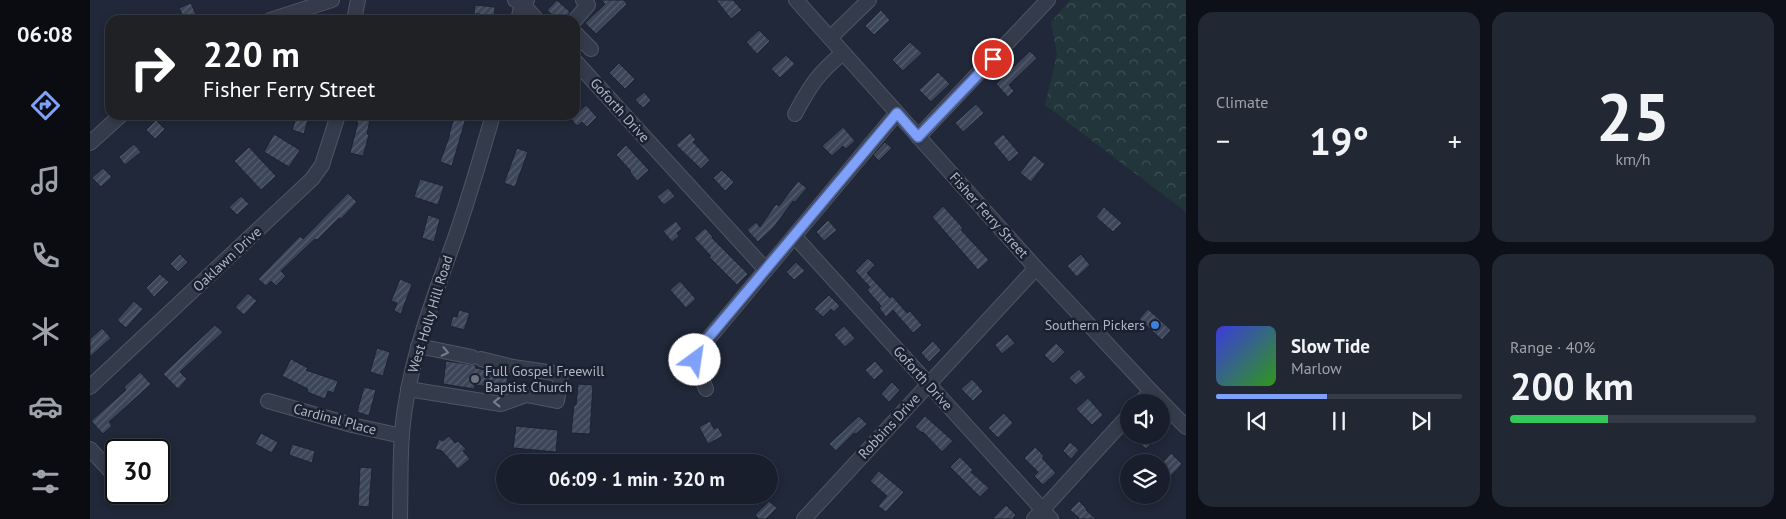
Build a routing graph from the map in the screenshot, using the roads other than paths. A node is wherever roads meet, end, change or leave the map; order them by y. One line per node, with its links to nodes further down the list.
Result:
1 (332, 0): 8 (street)
2 (358, 0): 9 (street)
3 (583, 0): 12 (street)
4 (796, 0): 14 (street, Fisher Ferry Street)
5 (869, 0): 14 (street)
6 (1048, 0): 23 (street)
7 (522, 1): 10 (street); 11 (street)
8 (286, 15)
9 (355, 15)
10 (519, 15)
11 (533, 15)
12 (579, 15)
13 (580, 38): 15 (street)
14 (830, 38): 16 (street, Fisher Ferry Street)
15 (590, 49)
16 (843, 53): 18 (street, Fisher Ferry Street); 19 (street)
17 (580, 66): 27 (street, Goforth Drive)
18 (897, 113): 23 (street, Fisher Ferry Street); 25 (street)
19 (795, 114)
20 (115, 120): 24 (street)
21 (336, 120): 30 (street, Oaklawn Drive)
22 (492, 120): 28 (street, West Holly Hill Road)
23 (918, 137): 26 (street, Fisher Ferry Street)
24 (90, 143)
25 (795, 237): 27 (street); 29 (street, Goforth Drive)
26 (1036, 268): 29 (street, Robbins Drive); 33 (street, Fisher Ferry Street)
27 (766, 270): 32 (street)
28 (418, 346): 31 (street, West Holly Hill Road); 31 (street, one-way to 31)
29 (929, 384): 40 (street, Goforth Drive); 42 (street, Robbins Drive)
30 (90, 387)
31 (408, 389): 37 (street, West Holly Hill Road)
32 (706, 389)
33 (1151, 392): 36 (street, Fisher Ferry Street)
34 (268, 401): 37 (street, Cardinal Place)
35 (1120, 426): 40 (street)
36 (1186, 427)
37 (402, 436): 41 (street, West Holly Hill Road)
38 (90, 449): 39 (street)
39 (105, 465)
40 (1043, 516)
41 (400, 519)
42 (804, 519)

